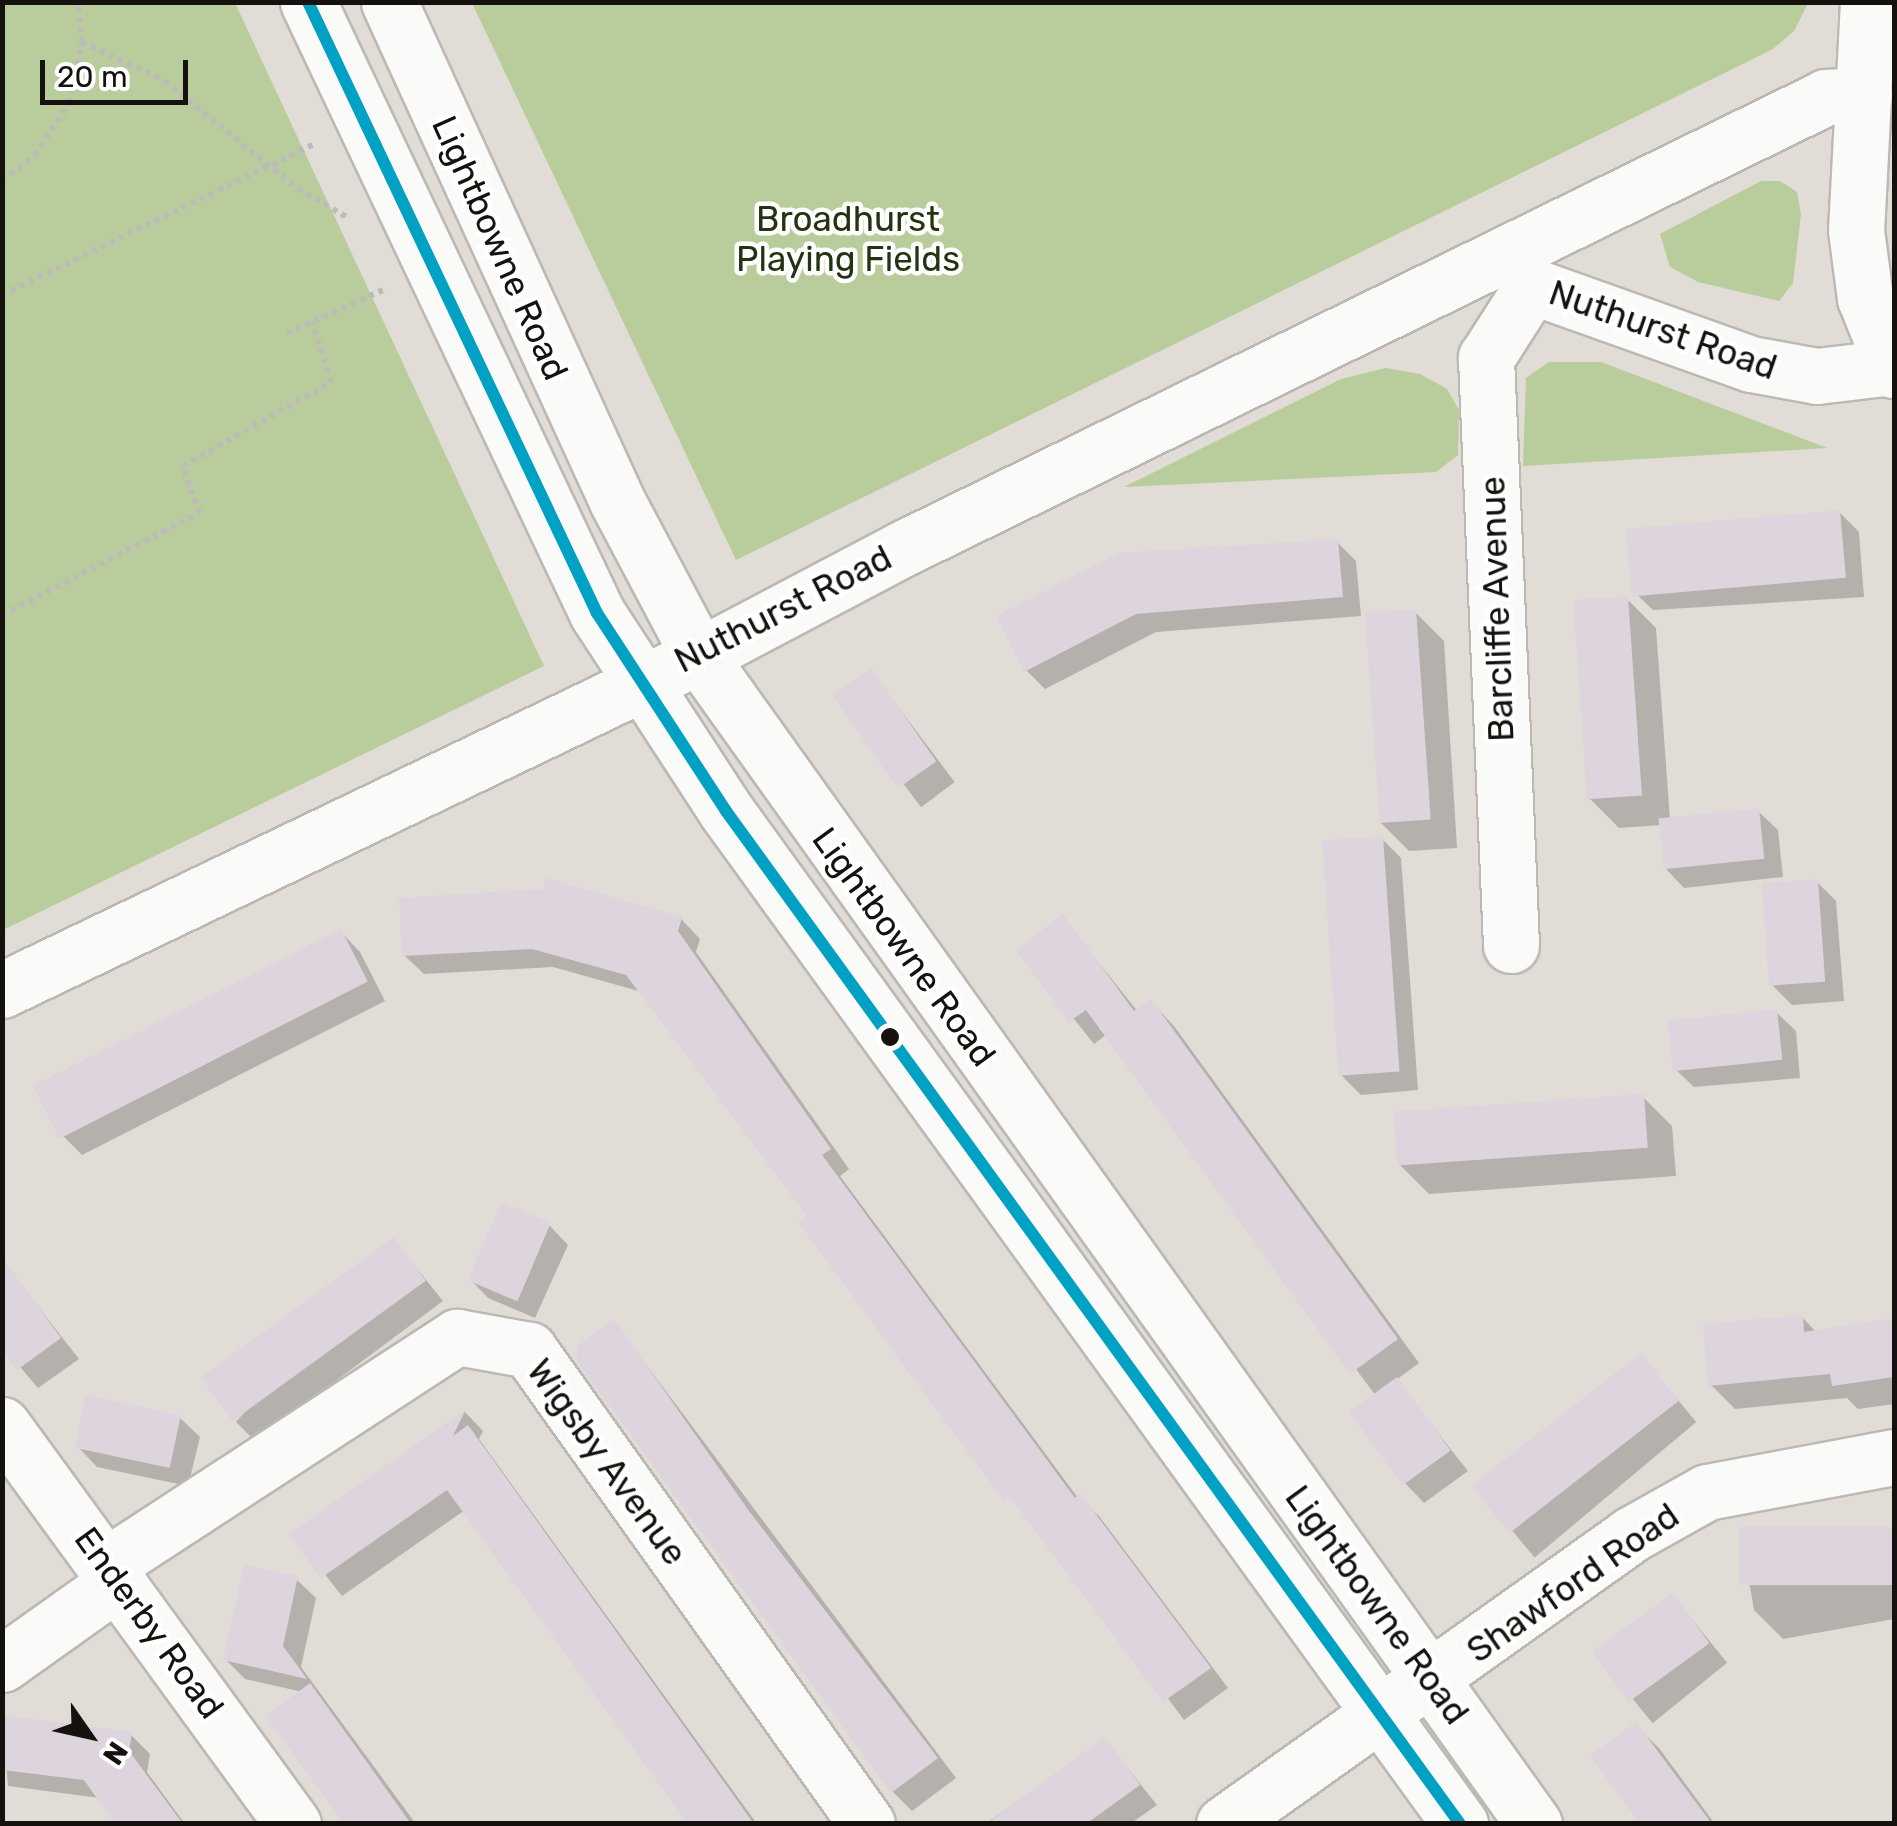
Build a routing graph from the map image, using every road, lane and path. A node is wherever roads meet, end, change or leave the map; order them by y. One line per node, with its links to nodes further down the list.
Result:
1 (78, 2): 5 (path)
2 (308, 2): 10 (street, Lightbowne Road)
3 (389, 2): 17 (street, Lightbowne Road)
4 (1868, 2): 6 (street)
5 (82, 42): 7 (path); 8 (path)
6 (1864, 95): 11 (street, Nuthurst Road); 15 (street)
7 (271, 167): 9 (path); 12 (path)
8 (2, 181)
9 (366, 228)
10 (434, 266): 13 (path); 18 (street, Lightbowne Road)
11 (1521, 270): 15 (street, Nuthurst Road); 17 (street, Nuthurst Road); 19 (street, Barcliffe Avenue)
12 (2, 295)
13 (312, 322): 14 (path); 16 (path)
14 (288, 333)
15 (1893, 368)
16 (2, 615)
17 (699, 656): 18 (street, Nuthurst Road); 25 (street, Lightbowne Road)
18 (640, 680): 20 (street, Nuthurst Road); 26 (street, Lightbowne Road)
19 (1511, 945)
20 (2, 990)
21 (2, 1425): 23 (street, Enderby Road)
22 (1894, 1457): 25 (street, Shawford Road)
23 (113, 1573): 24 (street, Wigsby Avenue); 27 (street, Enderby Road); 28 (street, Wigsby Avenue)
24 (2, 1664)
25 (1432, 1682): 26 (street, Shawford Road); 31 (street, Lightbowne Road)
26 (1377, 1716): 29 (street, Shawford Road); 30 (street, Lightbowne Road)
27 (293, 1824)
28 (866, 1824)
29 (1224, 1824)
30 (1460, 1824)
31 (1534, 1824)

